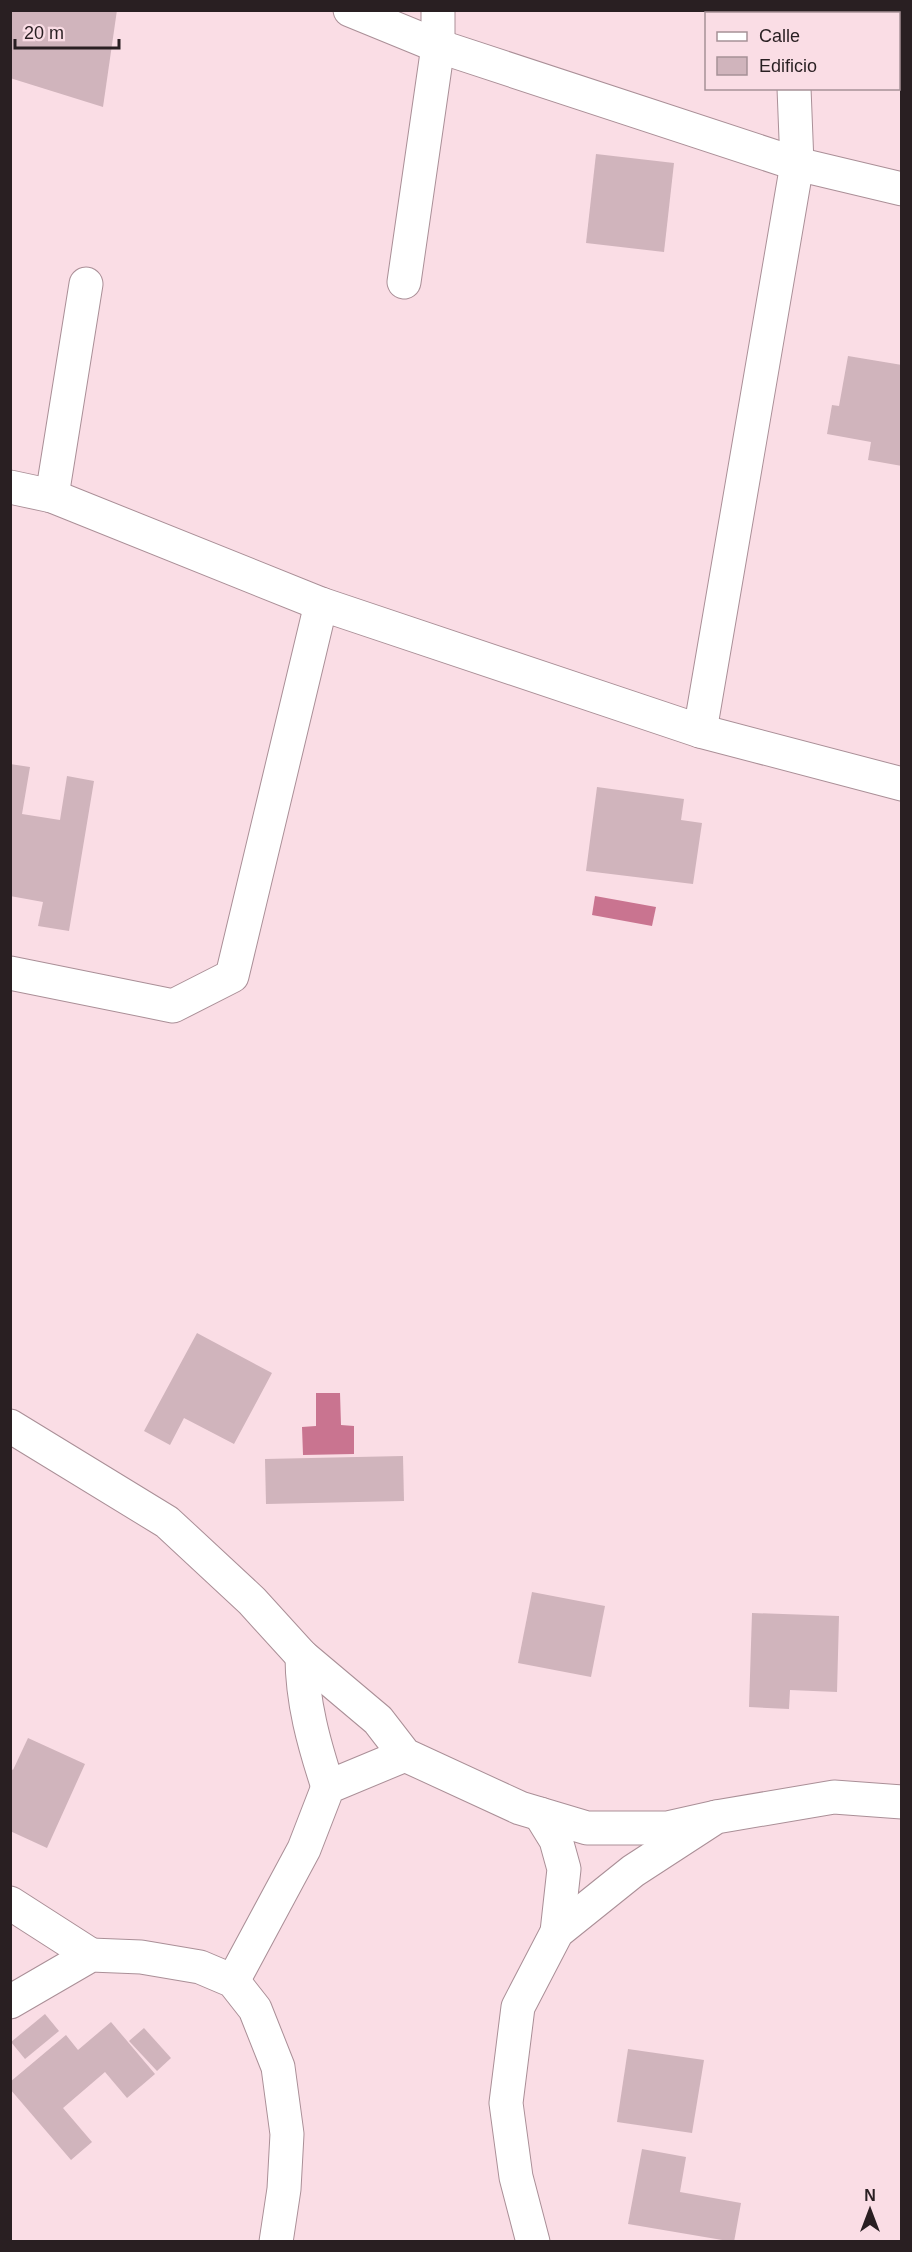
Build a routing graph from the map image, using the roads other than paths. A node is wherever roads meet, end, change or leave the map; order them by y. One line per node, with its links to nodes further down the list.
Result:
1 (350, 10): 3 (street)
2 (438, 10): 3 (street)
3 (438, 46): 5 (street); 7 (street)
4 (794, 90): 5 (street)
5 (797, 164): 6 (street); 12 (street)
6 (902, 189)
7 (404, 282)
8 (86, 284): 10 (street)
9 (10, 487): 10 (street)
10 (52, 496): 11 (street)
11 (321, 604): 12 (street); 14 (street)
12 (700, 731): 13 (street)
13 (902, 784)
14 (10, 973)
15 (10, 1426): 16 (street)
16 (302, 1656): 17 (street); 18 (street)
17 (405, 1755): 18 (street); 20 (street)
18 (328, 1787): 25 (street)
19 (902, 1802): 21 (street)
20 (540, 1814): 21 (street); 23 (street)
21 (716, 1818): 23 (street)
22 (10, 1903): 24 (street)
23 (557, 1932): 28 (street)
24 (91, 1955): 25 (street); 26 (street)
25 (232, 1981): 27 (street)
26 (10, 2002)
27 (276, 2241)
28 (533, 2241)

